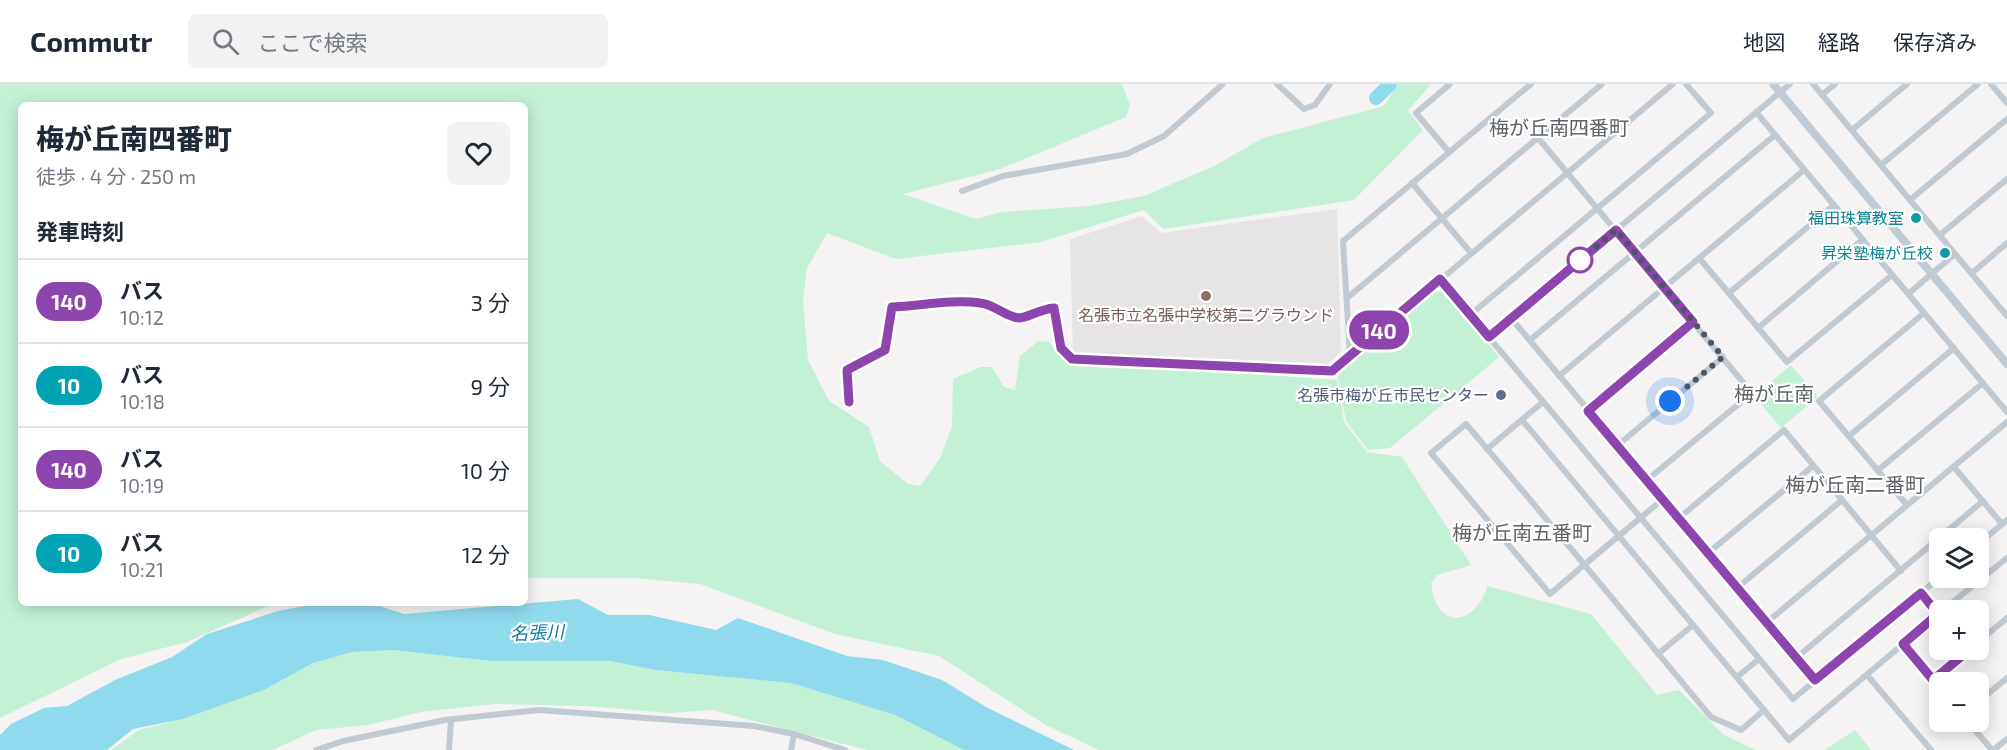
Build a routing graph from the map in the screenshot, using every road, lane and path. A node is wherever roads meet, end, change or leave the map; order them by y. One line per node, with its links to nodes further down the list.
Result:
1 (1223, 84): 30 (street)
2 (1277, 84): 3 (street)
3 (1330, 84)
4 (1450, 84): 24 (street)
5 (1531, 84): 24 (street)
6 (1602, 84): 23 (street)
7 (1673, 84): 27 (street)
8 (1686, 84): 33 (street)
9 (1773, 84): 16 (street)
10 (1790, 84): 16 (street)
11 (1813, 84): 17 (street)
12 (1835, 84): 17 (street)
13 (1907, 84): 21 (street)
14 (1978, 84): 25 (street)
15 (1991, 84): 18 (street)
16 (1780, 93): 19 (street); 44 (street)
17 (1822, 95): 21 (street)
18 (2007, 103)
19 (1756, 112): 22 (street); 35 (street)
20 (2007, 119): 31 (street)
21 (1852, 130): 25 (street)
22 (1775, 135): 26 (street); 40 (street)
23 (1538, 138): 27 (street); 34 (street)
24 (1449, 152): 29 (street)
25 (1881, 165): 31 (street)
26 (1804, 170): 32 (street); 42 (street)
27 (1568, 173): 33 (street); 39 (street)
28 (2007, 179): 36 (street)
29 (1412, 183): 34 (street); 50 (street)
30 (962, 191)
31 (1910, 200): 36 (street)
32 (1834, 205): 37 (street); 48 (street)
33 (1597, 208): 35 (street); 54 (street)
34 (1442, 218): 39 (street); 50 (street)
35 (1616, 230): 40 (street); 56 (street)
36 (1940, 235): 41 (street)
37 (1862, 240): 45 (street); 58 (street)
38 (2007, 243): 43 (street)
39 (1471, 253): 46 (street)
40 (1635, 253): 47 (street); 60 (street)
41 (1955, 254): 43 (street); 44 (street)
42 (1700, 258): 47 (street); 48 (street)
43 (1972, 273): 52 (street)
44 (1931, 274): 49 (street); 64 (street)
45 (1892, 275): 49 (street); 58 (street)
46 (1440, 279): 54 (street); 62 (street)
47 (1664, 288): 57 (street); 65 (street)
48 (1729, 293): 58 (street)
49 (1908, 294): 53 (street)
50 (1347, 298): 62 (street)
51 (2007, 303): 52 (street)
52 (2001, 309): 55 (street)
53 (1924, 313): 61 (street); 73 (street)
54 (1470, 315): 59 (street)
55 (2007, 316)
56 (1511, 318): 59 (street); 60 (street)
57 (1693, 322): 63 (street); 69 (street)
58 (1758, 328)
59 (1489, 337): 68 (street)
60 (1530, 340): 65 (street)
61 (1954, 348): 66 (street); 73 (street)
62 (1350, 355): 67 (street)
63 (1723, 357): 74 (street); 79 (street)
64 (2007, 364)
65 (1559, 376): 69 (street)
66 (1983, 382): 70 (street); 78 (street)
67 (849, 402)
68 (1543, 402): 71 (street); 84 (street)
69 (1588, 411): 74 (street)
70 (2007, 412)
71 (1522, 420): 75 (street); 89 (street)
72 (2007, 422): 77 (street)
73 (1849, 436): 78 (street)
74 (1618, 445): 79 (street)
75 (1487, 449): 92 (street); 92 (street)
76 (1814, 466): 81 (street); 85 (street); 90 (street)
77 (1954, 466): 82 (street); 83 (street)
78 (1878, 470): 83 (street)
79 (1647, 480): 80 (street)
80 (1663, 499): 84 (street); 85 (street)
81 (1842, 500): 87 (street); 95 (street)
82 (1983, 501): 86 (street); 93 (street)
83 (1907, 505): 87 (street)
84 (1641, 518): 89 (street); 107 (street)
85 (1679, 518): 90 (street)
86 (2005, 522): 88 (street)
87 (1872, 535): 93 (street); 101 (street)
88 (1989, 535)
89 (1619, 536): 92 (street); 102 (street)
90 (1708, 553): 95 (street)
91 (2007, 558): 97 (street)
92 (1584, 565): 105 (street)
93 (1901, 571): 106 (street)
94 (1929, 586): 96 (street)
95 (1737, 588): 101 (street)
96 (1921, 593): 98 (street); 114 (street)
97 (1956, 600)
98 (1929, 601)
99 (2007, 618): 103 (street)
100 (1929, 622): 104 (street)
101 (1766, 623): 106 (street)
102 (1693, 625): 105 (street); 112 (street)
103 (1989, 633)
104 (1903, 644): 110 (street); 111 (street)
105 (1658, 654): 116 (street)
106 (1796, 658): 114 (street)
107 (1759, 659): 112 (street); 114 (street)
108 (1957, 660): 109 (street)
109 (1943, 672)
110 (1868, 675): 116 (street); 125 (street)
111 (1929, 675)
112 (1737, 677): 116 (street)
113 (2007, 678): 115 (street)
114 (1815, 680)
115 (1989, 693)
116 (1764, 710)
117 (451, 720): 119 (street); 121 (street); 122 (street)
118 (1977, 732): 126 (street)
119 (794, 734): 123 (street); 124 (street)
120 (2007, 739): 126 (street)
121 (316, 750)
122 (450, 750)
123 (791, 750)
124 (845, 750)
125 (1931, 750)
126 (1993, 750)

